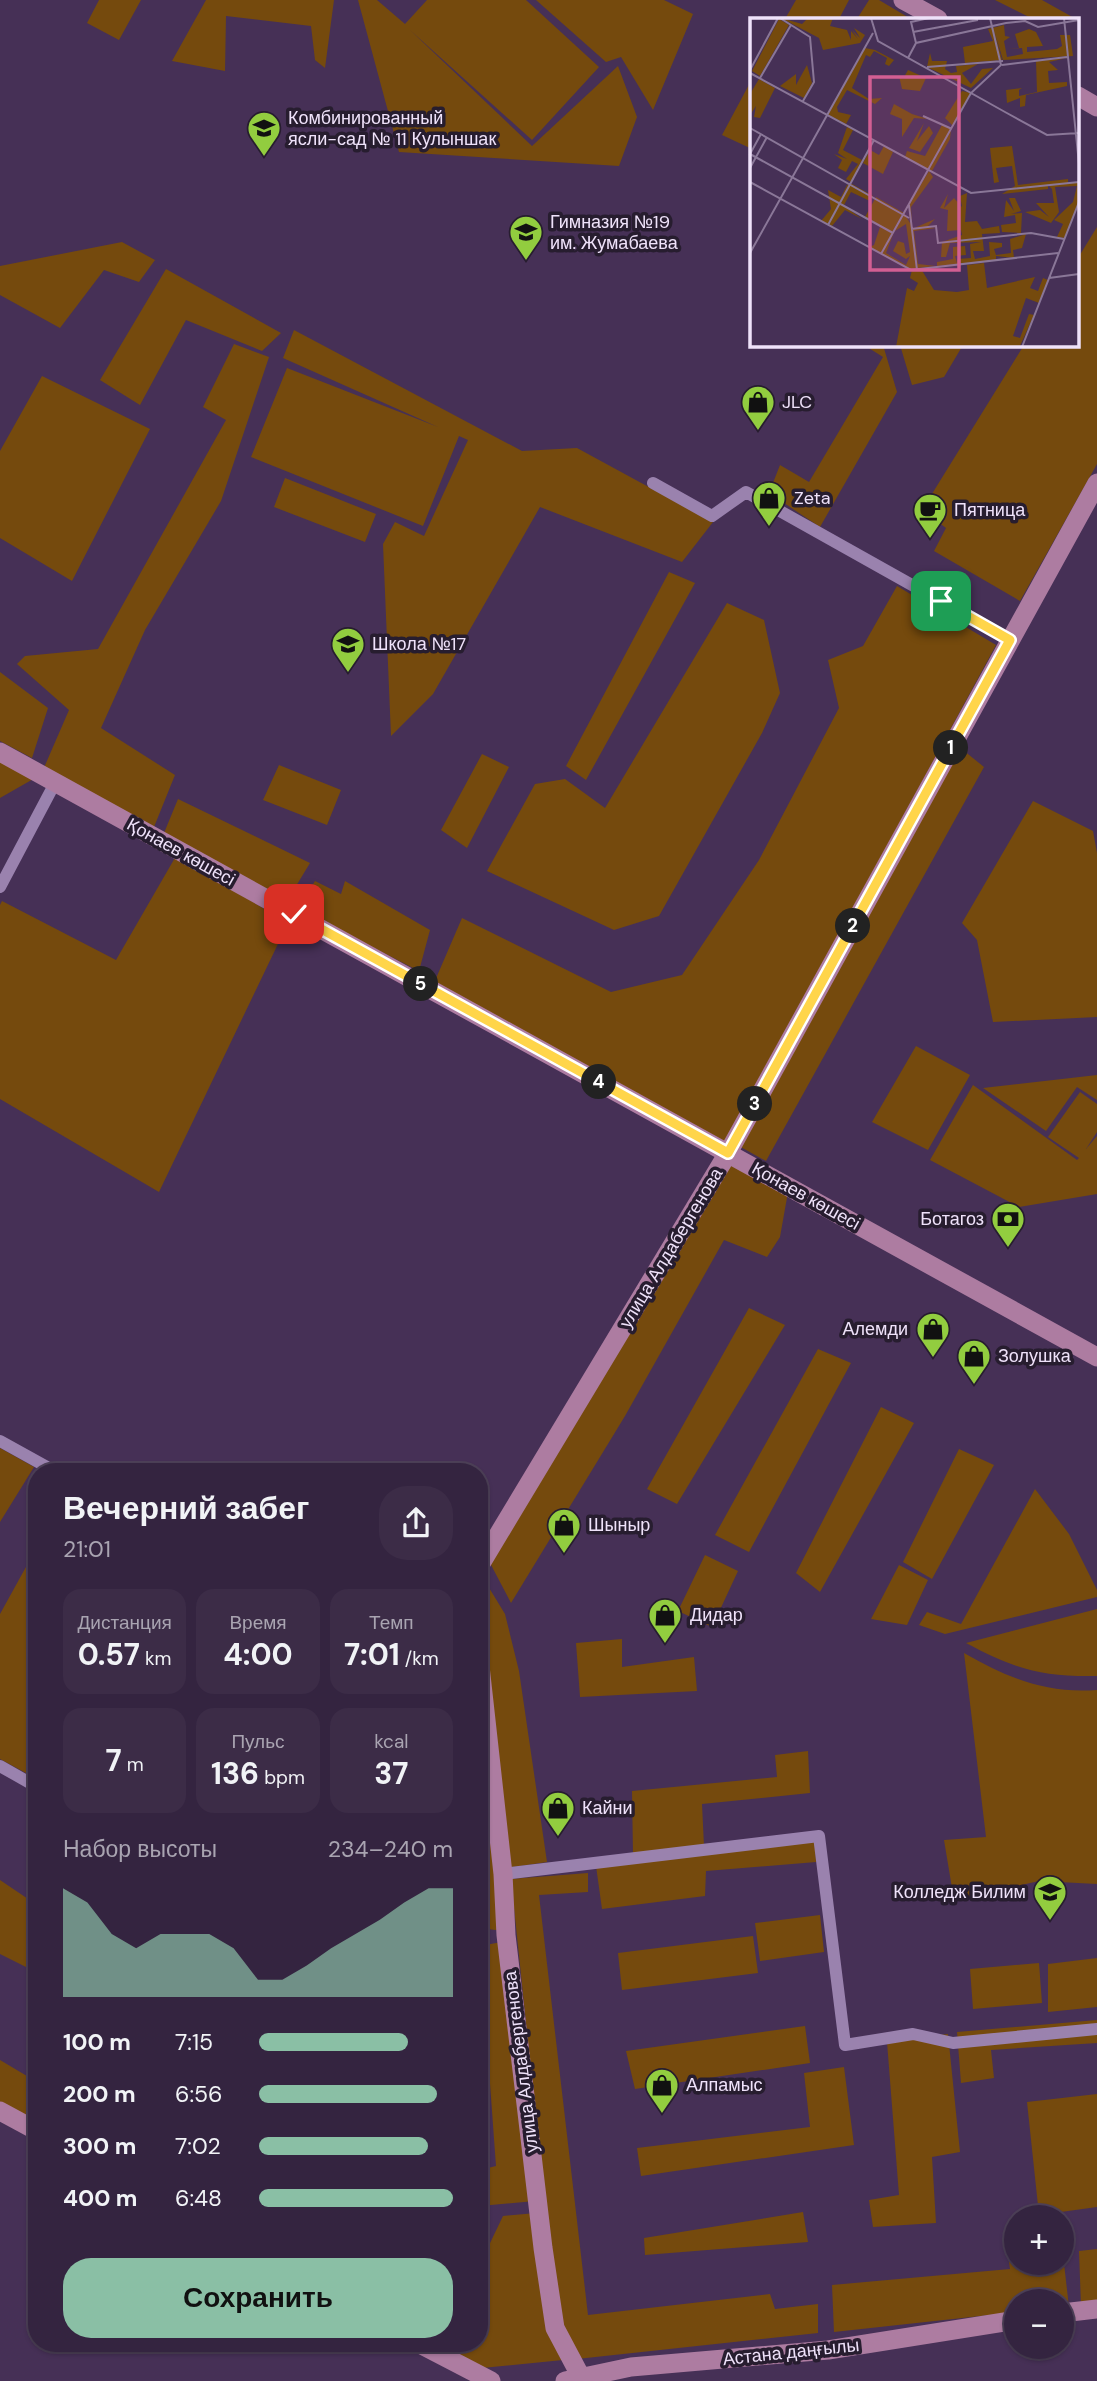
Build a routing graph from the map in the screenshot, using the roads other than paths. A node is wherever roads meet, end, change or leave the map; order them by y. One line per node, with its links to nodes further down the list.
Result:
1 (903, 0): 2 (street)
2 (936, 18)
3 (1080, 97): 4 (street)
4 (1097, 107)
5 (653, 483): 7 (street)
6 (1097, 483): 7 (street, улица Алдабергенова)
7 (1010, 640): 11 (street, улица Алдабергенова)
8 (0, 752): 9 (street, Қонаев көшесі)
9 (55, 783): 10 (street); 11 (street, Қонаев көшесі)
10 (0, 887)
11 (728, 1153): 12 (street, Қонаев көшесі); 15 (street, улица Алдабергенова)
12 (1097, 1357)
13 (0, 1441): 14 (street)
14 (40, 1463)
15 (488, 1552)
16 (0, 1766): 18 (street)
17 (488, 1768): 19 (street, улица Алдабергенова)
18 (28, 1782)
19 (503, 1874): 20 (street); 27 (street, улица Алдабергенова)
20 (1097, 2029)
21 (0, 2111): 22 (street)
22 (28, 2126)
23 (1097, 2309): 24 (street)
24 (1074, 2312)
25 (1004, 2322): 27 (street, Астана даңғылы)
26 (435, 2352): 28 (street)
27 (574, 2380)
28 (491, 2381)

